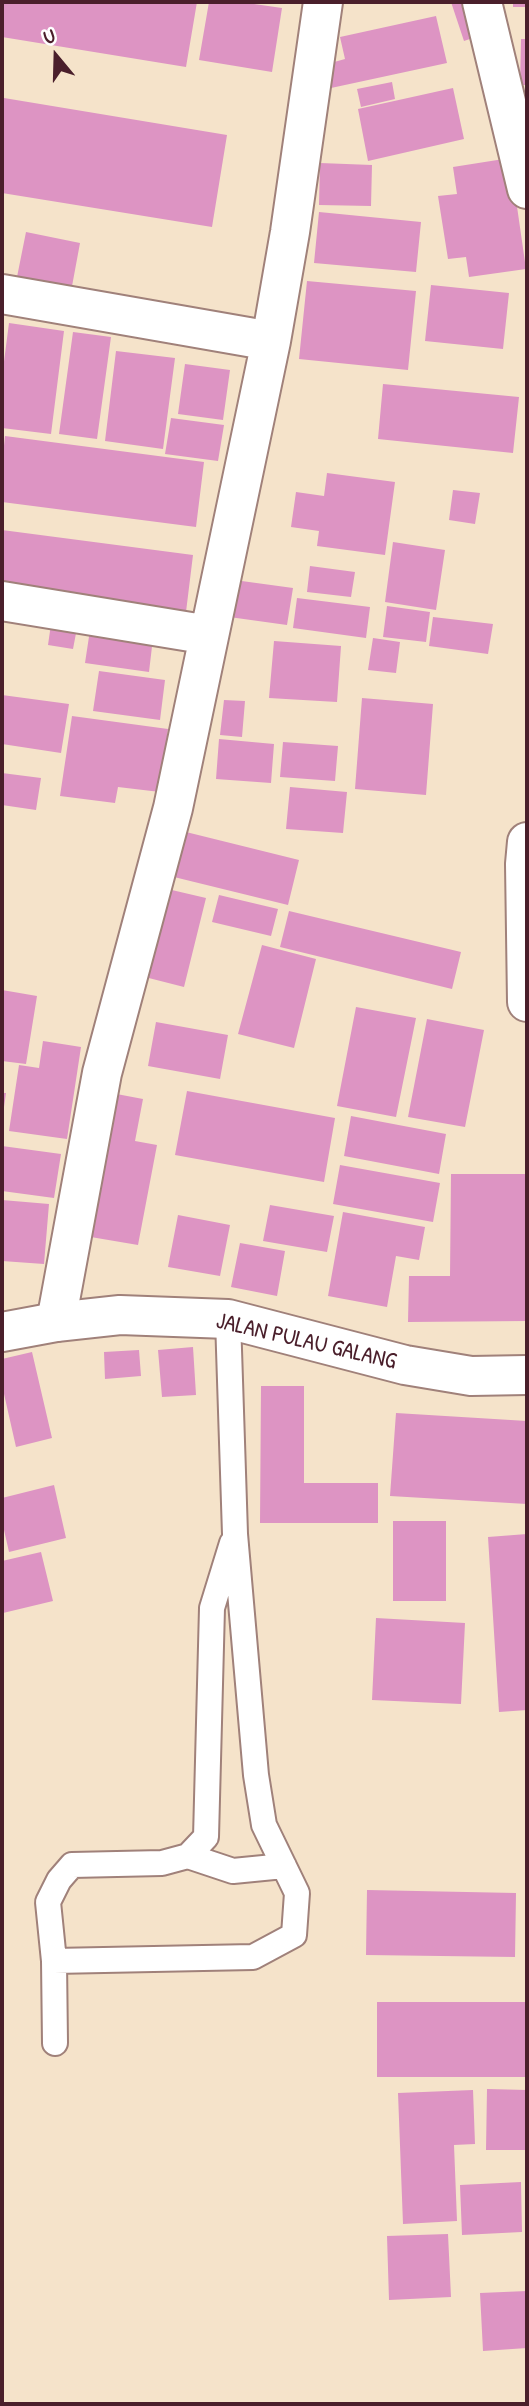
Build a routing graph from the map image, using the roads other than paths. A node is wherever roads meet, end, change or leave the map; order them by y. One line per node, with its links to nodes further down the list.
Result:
1 (323, 2): 5 (street)
2 (482, 2): 3 (street)
3 (527, 189)
4 (2, 294): 5 (street)
5 (271, 341): 7 (street)
6 (2, 601): 7 (street)
7 (208, 635): 11 (street)
8 (527, 842): 9 (street)
9 (527, 1002)
10 (228, 1319): 11 (street, JALAN PULAU GALANG); 13 (street, JALAN PULAU GALANG); 14 (lane)
11 (56, 1322): 12 (street, JALAN PULAU GALANG)
12 (2, 1332)
13 (527, 1376)
14 (235, 1534): 15 (lane); 16 (lane)
15 (188, 1856): 16 (lane); 17 (lane)
16 (284, 1866): 17 (lane)
17 (54, 1961): 18 (lane)
18 (55, 2043)

